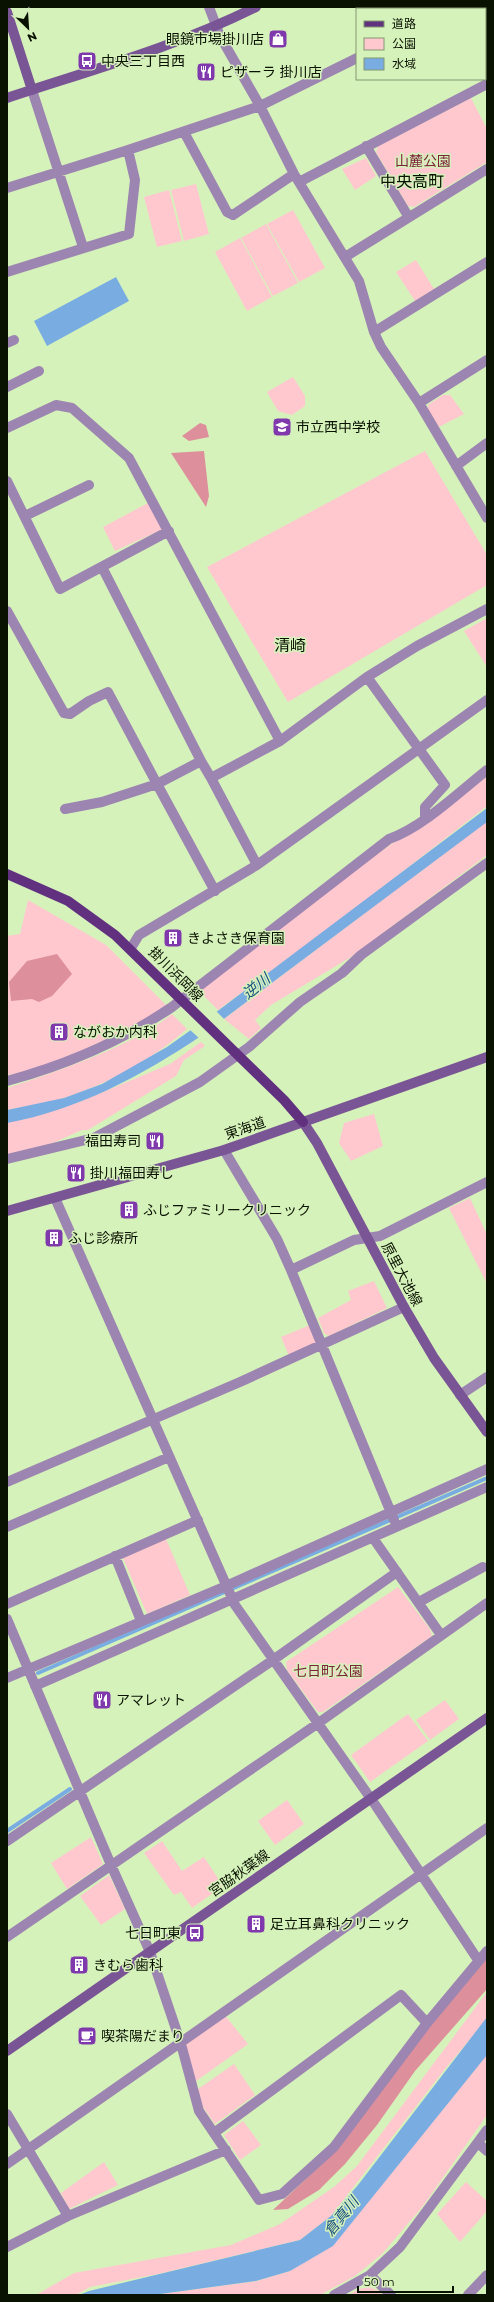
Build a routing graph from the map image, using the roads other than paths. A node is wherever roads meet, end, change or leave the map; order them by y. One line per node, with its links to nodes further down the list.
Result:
1 (10, 7): 4 (street)
2 (209, 7): 6 (street)
3 (256, 7): 6 (street)
4 (7, 8)
5 (7, 12): 9 (street)
6 (216, 27): 9 (street); 11 (street)
7 (356, 58): 11 (street)
8 (487, 84): 13 (street)
9 (32, 90): 10 (street); 16 (street)
10 (7, 98)
11 (260, 106): 12 (street); 17 (street)
12 (184, 132): 14 (street); 17 (street)
13 (366, 146): 17 (street); 19 (street)
14 (128, 150): 16 (street); 20 (street)
15 (487, 169): 19 (street)
16 (58, 172): 18 (street); 20 (street)
17 (297, 178): 21 (street)
18 (7, 188)
19 (408, 216): 21 (street)
20 (83, 247): 23 (street)
21 (345, 257): 24 (street)
22 (487, 262): 24 (street)
23 (7, 272)
24 (374, 332): 28 (street)
25 (487, 360): 28 (street)
26 (39, 371): 27 (street)
27 (7, 387)
28 (419, 403): 31 (street)
29 (7, 428): 36 (street)
30 (487, 443): 31 (street)
31 (456, 466): 35 (street)
32 (7, 482): 34 (street)
33 (89, 485): 34 (street)
34 (25, 516): 37 (street)
35 (487, 518)
36 (169, 531): 37 (street); 42 (street)
37 (102, 567): 44 (street)
38 (487, 609): 40 (street)
39 (7, 611): 47 (street)
40 (367, 677): 42 (street); 43 (street)
41 (487, 700): 43 (street)
42 (280, 741): 46 (street)
43 (419, 750): 49 (street); 51 (street)
44 (201, 761): 46 (street); 47 (street)
45 (487, 770): 49 (street)
46 (211, 778): 51 (street)
47 (157, 784): 48 (street); 53 (street)
48 (65, 809)
49 (425, 818): 55 (street)
50 (487, 863): 56 (street)
51 (257, 865): 53 (street)
52 (7, 874): 54 (main road, 掛川浜岡線)
53 (214, 892): 54 (street)
54 (131, 948): 55 (main road, 掛川浜岡線)
55 (183, 1000): 56 (main road, 掛川浜岡線); 58 (street)
56 (237, 1053): 59 (main road, 掛川浜岡線); 61 (street)
57 (487, 1057): 59 (street, 東海道)
58 (7, 1081)
59 (303, 1122): 60 (street, 東海道); 65 (street, 原里大池線)
60 (224, 1150): 63 (street, 東海道); 66 (street)
61 (7, 1159)
62 (487, 1182): 65 (street)
63 (55, 1198): 64 (street, 東海道); 71 (street)
64 (7, 1211)
65 (367, 1238): 66 (street); 67 (street, 原里大池線)
66 (292, 1270): 68 (street)
67 (404, 1307): 68 (street); 70 (street, 原里大池線)
68 (321, 1344): 71 (street); 77 (street)
69 (487, 1377): 70 (street)
70 (460, 1395): 72 (street, 原里大池線)
71 (153, 1418): 73 (street); 75 (street)
72 (487, 1432)
73 (169, 1457): 78 (street); 79 (street)
74 (487, 1469): 77 (street)
75 (7, 1482)
76 (487, 1487): 80 (street)
77 (391, 1514): 80 (street); 84 (street)
78 (198, 1520): 82 (street); 87 (street)
79 (7, 1527)
80 (397, 1527): 81 (street)
81 (373, 1538): 85 (street); 86 (street)
82 (115, 1556): 90 (street); 92 (street)
83 (483, 1567): 88 (street)
84 (260, 1571): 86 (street); 87 (street)
85 (397, 1572): 88 (street); 94 (street)
86 (266, 1585): 87 (street)
87 (229, 1592): 92 (street); 94 (street); 97 (street)
88 (419, 1602): 93 (street)
89 (487, 1603): 93 (street)
90 (7, 1604)
91 (7, 1619): 95 (street)
92 (141, 1621): 95 (street)
93 (441, 1635): 99 (street)
94 (273, 1660): 99 (street); 100 (street)
95 (27, 1669): 96 (street); 97 (street)
96 (7, 1678)
97 (35, 1686): 100 (street)
98 (487, 1718): 101 (street, 宮脇秋葉線)
99 (317, 1724): 101 (street); 104 (street)
100 (80, 1791): 103 (street); 104 (street)
101 (371, 1799): 105 (street); 108 (street, 宮脇秋葉線)
102 (487, 1828): 105 (street)
103 (7, 1842)
104 (111, 1865): 106 (street); 108 (street)
105 (422, 1874): 109 (street); 111 (street)
106 (7, 1937)
107 (487, 1951): 109 (street)
108 (150, 1952): 111 (street); 112 (street, 宮脇秋葉線)
109 (478, 1960): 110 (street)
110 (427, 2023): 115 (street); 118 (street)
111 (181, 2044): 115 (street); 117 (street)
112 (7, 2051)
113 (7, 2114): 117 (street)
114 (487, 2130): 116 (street)
115 (214, 2133): 118 (street)
116 (478, 2143): 119 (street); 123 (street)
117 (28, 2150): 120 (street); 121 (street)
118 (226, 2150): 121 (street)
119 (487, 2151)
120 (7, 2164)
121 (68, 2216): 122 (street)
122 (7, 2247)
123 (370, 2275): 125 (street); 126 (street)
124 (487, 2275): 127 (street)
125 (334, 2295)
126 (391, 2295)
127 (468, 2295)

